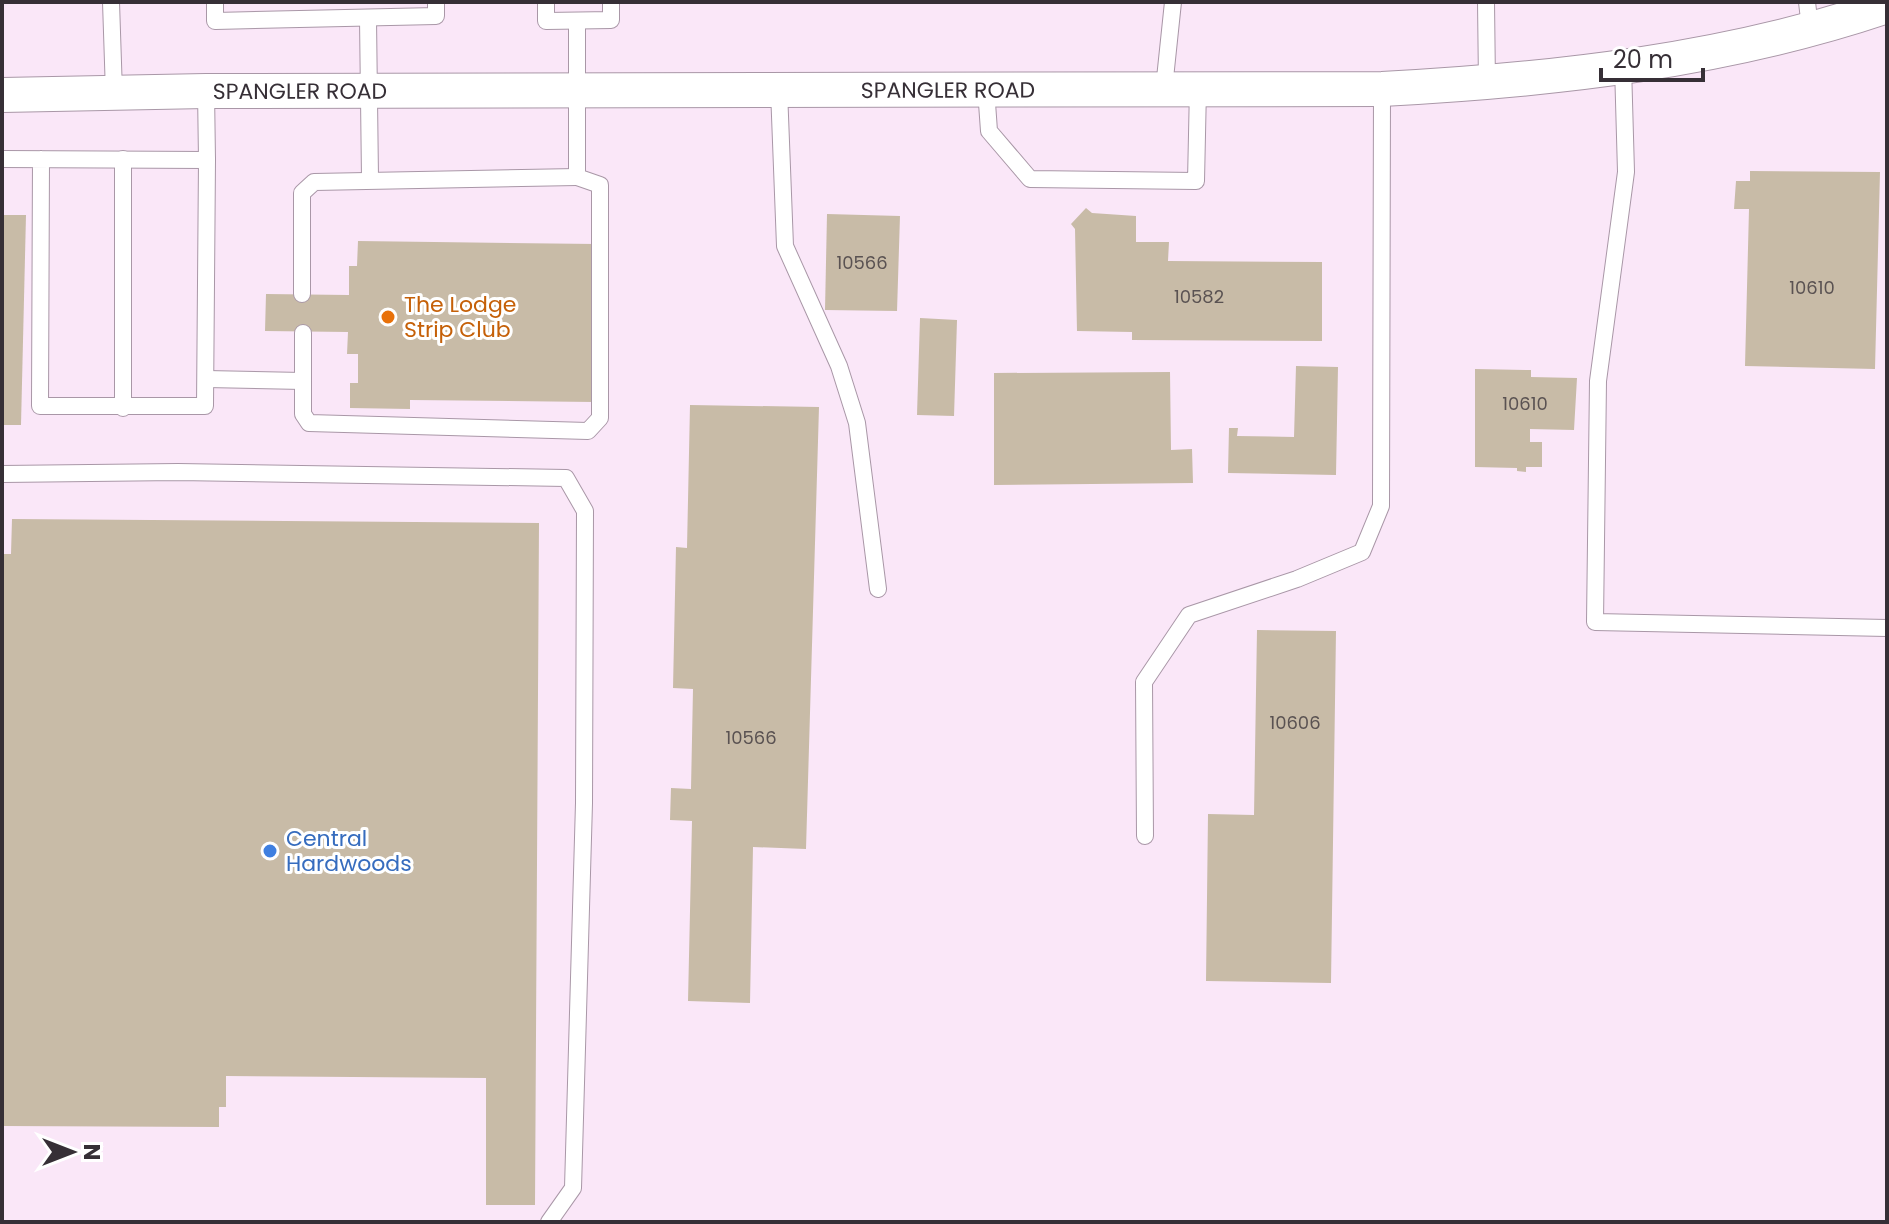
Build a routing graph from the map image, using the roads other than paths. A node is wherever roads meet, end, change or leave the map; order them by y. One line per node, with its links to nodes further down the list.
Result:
1 (111, 2): 22 (lane)
2 (215, 2): 9 (lane)
3 (436, 2): 11 (lane)
4 (546, 2): 12 (lane)
5 (611, 2): 12 (lane)
6 (1173, 2): 15 (lane)
7 (1486, 2): 14 (lane)
8 (1887, 6): 10 (street, SPANGLER ROAD)
9 (334, 10): 11 (lane)
10 (1808, 15): 13 (street, SPANGLER ROAD)
11 (368, 19): 21 (lane)
12 (577, 21): 23 (lane)
13 (1623, 66): 14 (street, SPANGLER ROAD); 38 (lane)
14 (1487, 84): 18 (street, SPANGLER ROAD)
15 (1164, 88): 16 (street, SPANGLER ROAD); 17 (street, SPANGLER ROAD)
16 (1198, 88): 17 (lane); 18 (street, SPANGLER ROAD)
17 (986, 89): 19 (street, SPANGLER ROAD)
18 (1382, 89): 39 (lane)
19 (779, 90): 23 (street, SPANGLER ROAD); 37 (lane)
20 (206, 91): 21 (street, SPANGLER ROAD); 22 (street, SPANGLER ROAD); 28 (lane)
21 (369, 92): 23 (street, SPANGLER ROAD); 30 (lane)
22 (114, 93): 24 (street, SPANGLER ROAD)
23 (578, 93): 29 (lane)
24 (2, 95)
25 (2, 159): 26 (lane)
26 (41, 159): 27 (lane); 35 (lane)
27 (123, 159): 28 (lane); 35 (lane)
28 (207, 160): 33 (lane)
29 (577, 177): 30 (lane); 34 (lane)
30 (370, 178): 31 (lane)
31 (302, 294)
32 (303, 333): 34 (lane)
33 (206, 379): 34 (lane); 35 (lane)
34 (303, 381)
35 (123, 408)
36 (2, 474): 40 (lane)
37 (878, 589)
38 (1887, 628)
39 (1145, 836)
40 (549, 1222)

